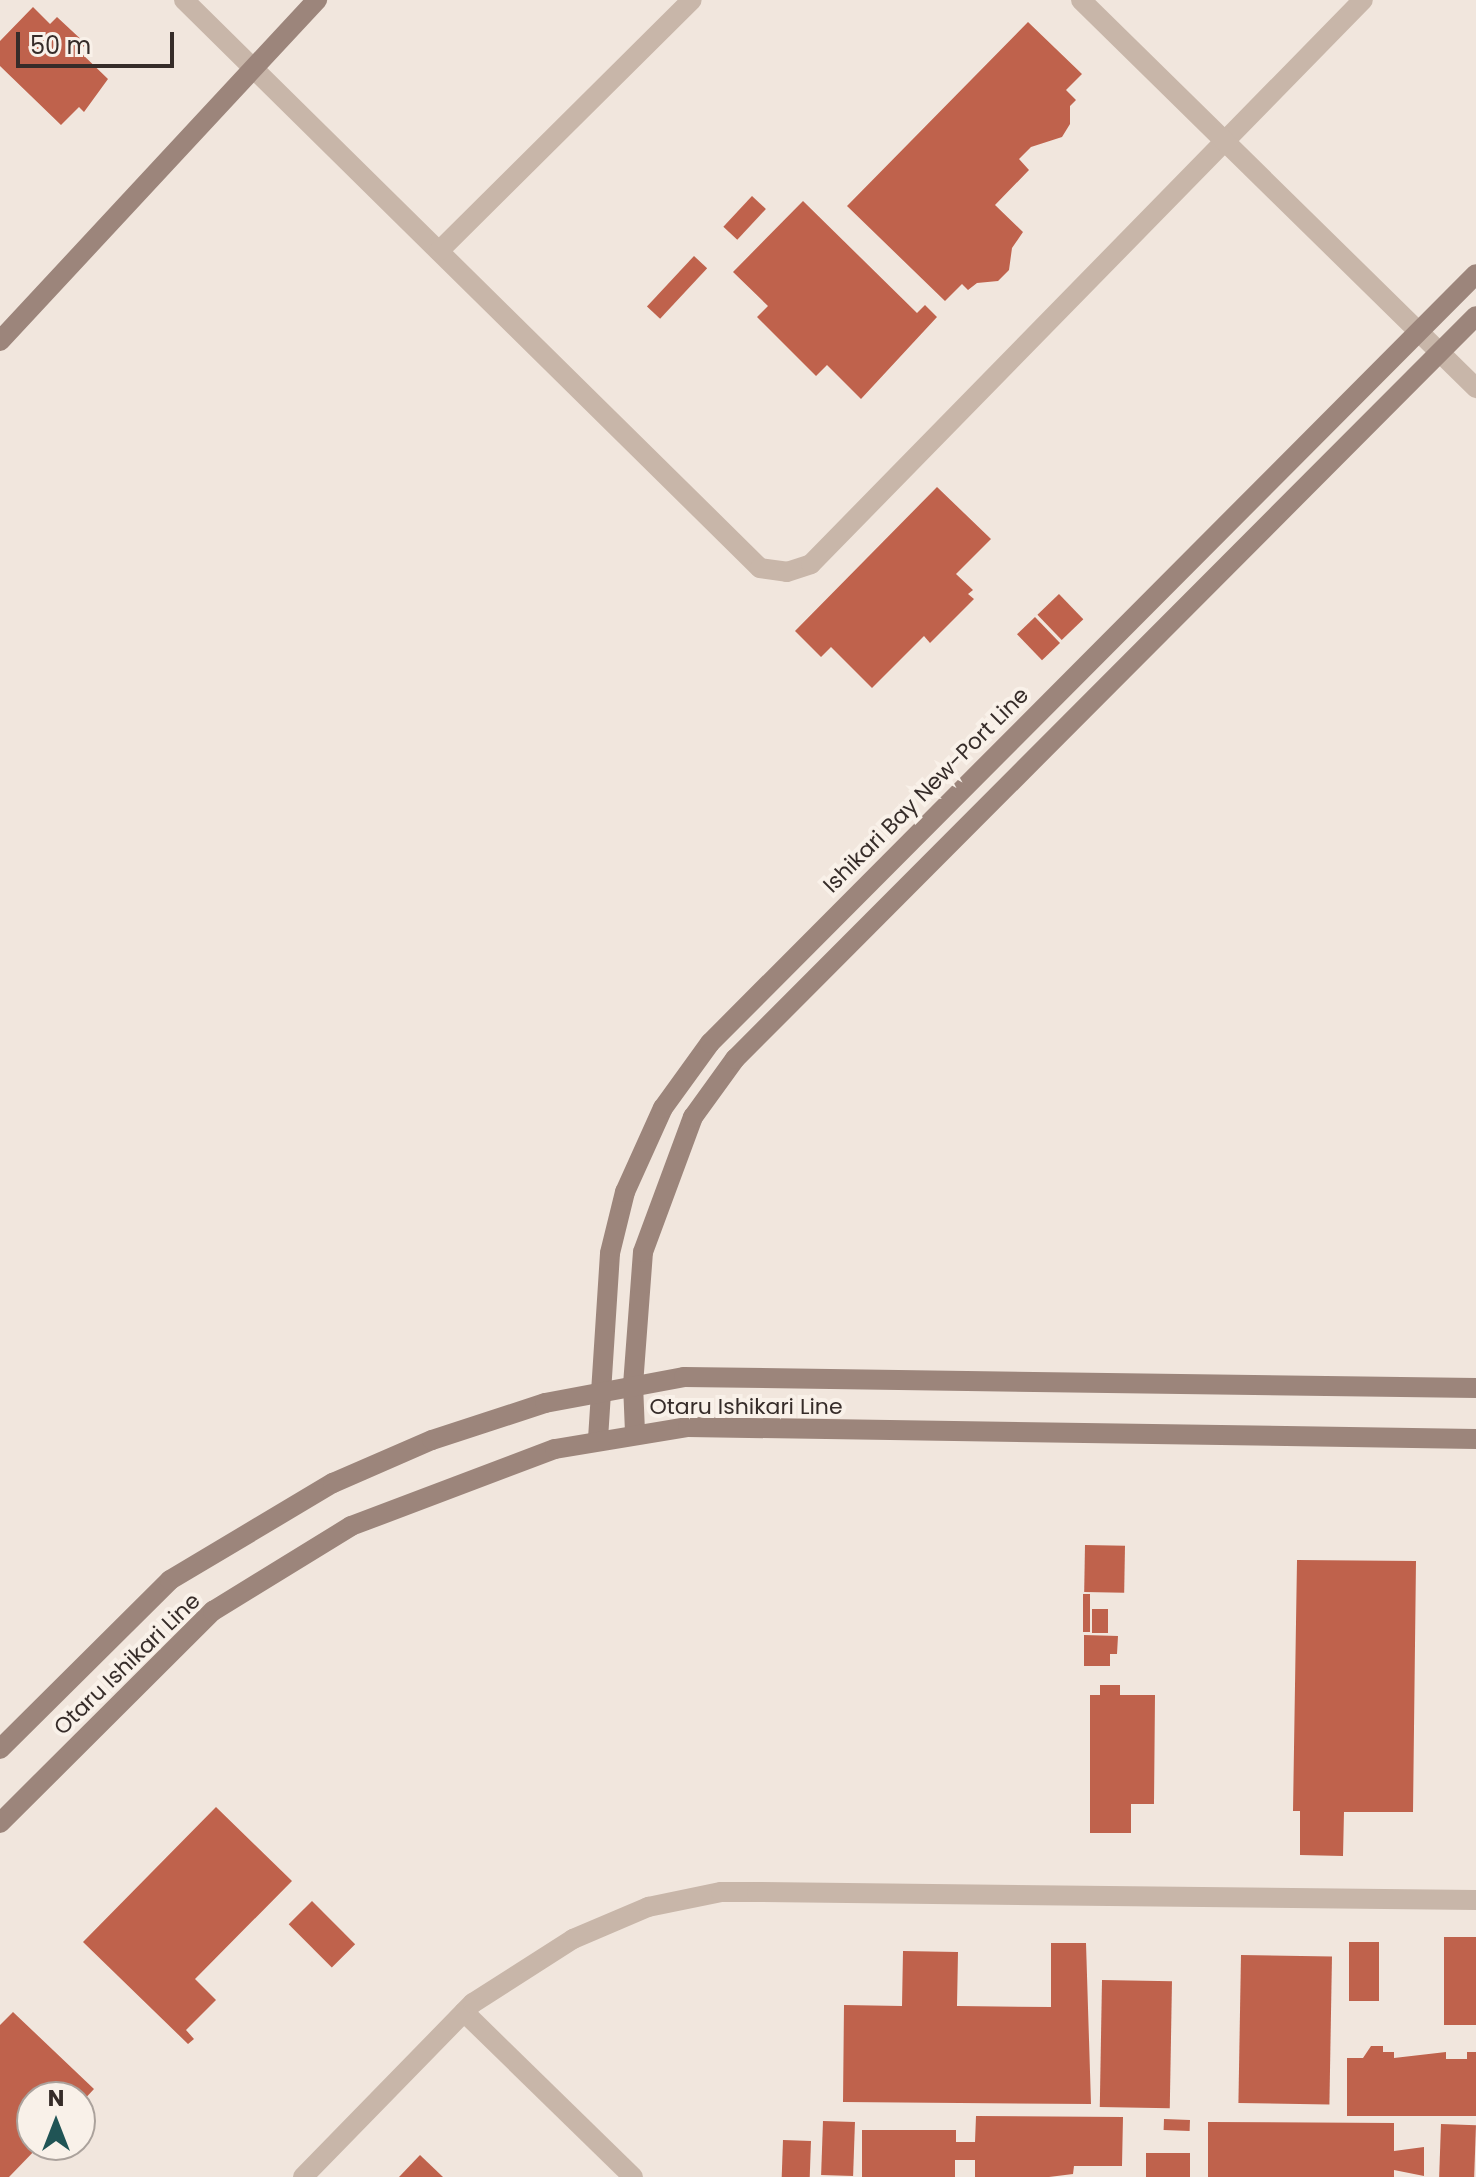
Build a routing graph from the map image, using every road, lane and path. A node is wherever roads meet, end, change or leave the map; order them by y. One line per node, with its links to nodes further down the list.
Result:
1 (184, 0): 6 (street)
2 (317, 0): 6 (main road)
3 (692, 0): 8 (street)
4 (1081, 0): 7 (street)
5 (1363, 0): 7 (street)
6 (253, 68): 8 (street); 12 (main road)
7 (1225, 143): 8 (street); 11 (street)
8 (439, 251)
9 (1476, 274): 11 (main road, Ishikari Bay New-Port Line)
10 (1476, 316): 13 (main road)
11 (1417, 333): 13 (street); 17 (main road, Ishikari Bay New-Port Line)
12 (0, 341)
13 (1440, 352): 14 (street); 15 (main road)
14 (1476, 388)
15 (633, 1385): 16 (main road, Otaru Ishikari Line); 17 (main road, Otaru Ishikari Line); 18 (main road)
16 (1476, 1388)
17 (598, 1392): 19 (main road, Ishikari Bay New-Port Line); 21 (main road, Otaru Ishikari Line)
18 (635, 1432): 19 (main road, Otaru Ishikari Line); 20 (main road, Otaru Ishikari Line)
19 (598, 1439): 22 (main road, Otaru Ishikari Line)
20 (1476, 1439)
21 (0, 1749)
22 (0, 1823)
23 (1476, 1900): 24 (street)
24 (464, 2012): 25 (street); 26 (street)
25 (303, 2177)
26 (633, 2177)

